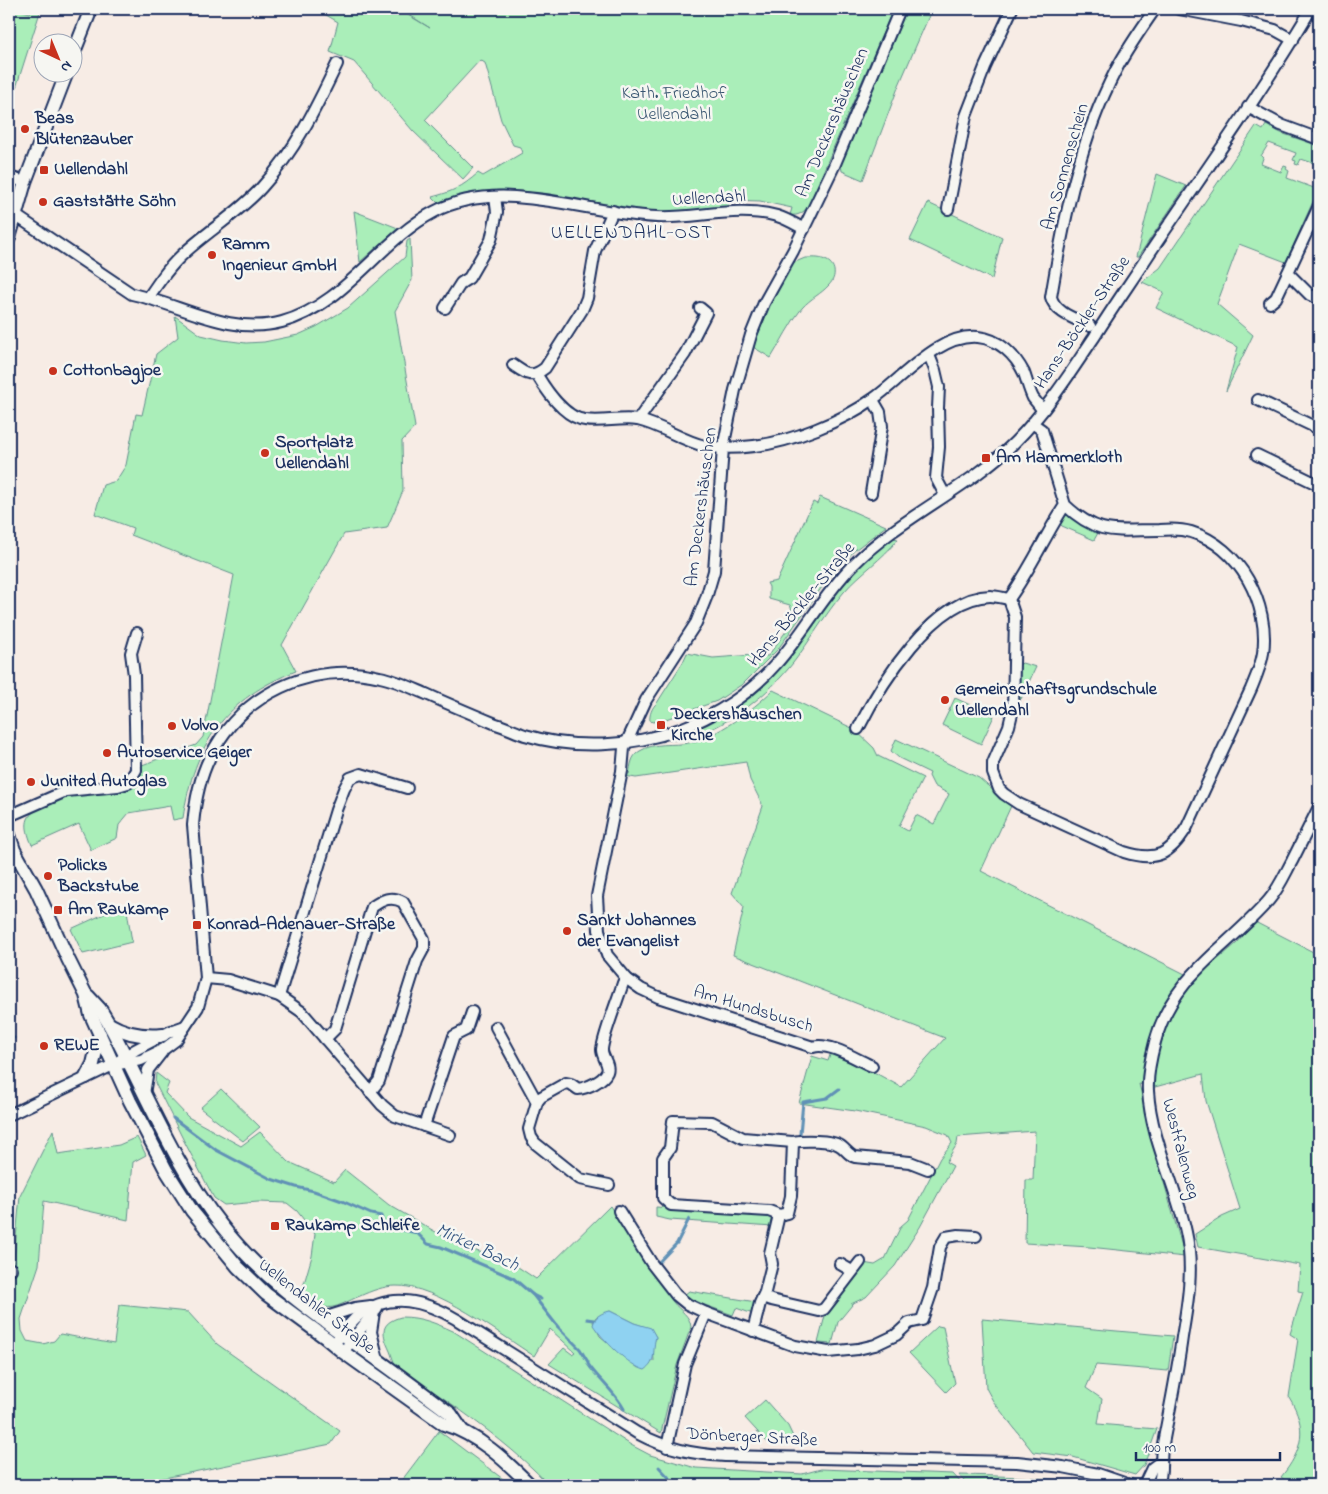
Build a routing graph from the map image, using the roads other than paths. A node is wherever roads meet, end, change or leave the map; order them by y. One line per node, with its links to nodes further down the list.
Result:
1 (91, 9): 7 (main road)
2 (900, 9): 20 (street, Am Deckershäuschen)
3 (1012, 9): 17 (street)
4 (1155, 9): 28 (street, Am Sonnenschein)
5 (1179, 9): 8 (street)
6 (1311, 9): 8 (street, Hans-Böckler-Straße)
7 (82, 32)
8 (1293, 40): 11 (street, Hans-Böckler-Straße)
9 (337, 64): 23 (street)
10 (63, 82): 14 (main road)
11 (1248, 107): 12 (street); 34 (street, Hans-Böckler-Straße)
12 (1319, 139)
13 (9, 177): 14 (street)
14 (25, 182): 19 (main road)
15 (495, 197): 18 (street, Uellendahl); 23 (street, Uellendahl); 26 (street)
16 (1319, 206): 22 (street)
17 (948, 209)
18 (613, 212): 20 (street, Uellendahl); 31 (street)
19 (15, 215): 21 (main road); 23 (street, Uellendahl)
20 (804, 229): 38 (street, Am Deckershäuschen)
21 (9, 238)
22 (1288, 273): 24 (street); 25 (street)
23 (148, 298)
24 (1319, 298)
25 (1270, 303)
26 (445, 308)
27 (700, 308): 35 (street)
28 (1090, 326)
29 (929, 355): 32 (street); 34 (street); 42 (street)
30 (513, 365): 31 (street)
31 (537, 375): 35 (street)
32 (873, 400): 38 (street); 41 (street)
33 (1258, 400): 37 (street)
34 (1042, 410): 36 (street, Hans-Böckler-Straße)
35 (638, 420): 38 (street)
36 (1032, 423): 42 (street, Hans-Böckler-Straße); 43 (street)
37 (1319, 429)
38 (723, 448): 47 (street, Am Deckershäuschen)
39 (1257, 455): 40 (street)
40 (1319, 485)
41 (870, 493)
42 (945, 495): 47 (street, Hans-Böckler-Straße)
43 (1065, 505): 44 (street); 44 (street)
44 (1009, 599): 46 (street)
45 (137, 633): 50 (street)
46 (858, 729)
47 (627, 742): 54 (street, Hans-Böckler-Straße); 55 (street, Am Deckershäuschen)
48 (407, 788): 56 (street)
49 (1319, 807): 92 (street, Westfalenweg)
50 (9, 816)
51 (9, 831): 53 (main road, Uellendahler Straße)
52 (9, 835): 53 (main road, Uellendahler Straße)
53 (29, 875): 60 (main road, Uellendahler Straße)
54 (206, 978): 56 (street); 58 (street, Hans-Böckler-Straße)
55 (627, 979): 66 (street, Am Hundsbusch); 70 (street)
56 (279, 996): 62 (street)
57 (472, 1012): 72 (street)
58 (186, 1026): 61 (street); 63 (street, Hans-Böckler-Straße)
59 (496, 1028): 70 (street)
60 (104, 1029): 61 (main road); 64 (main road, Uellendahler Straße); 65 (main road, Uellendahler Straße); 67 (main road)
61 (163, 1035): 64 (street)
62 (325, 1039): 68 (street); 68 (street)
63 (164, 1049): 64 (street, Hans-Böckler-Straße); 69 (street)
64 (127, 1060): 65 (street); 69 (main road, Uellendahler Straße)
65 (113, 1065): 67 (street); 88 (main road, Uellendahler Straße)
66 (872, 1066)
67 (86, 1077): 71 (street)
68 (370, 1092): 72 (street)
69 (144, 1094): 86 (main road, Uellendahler Straße)
70 (536, 1102): 76 (street)
71 (9, 1115)
72 (424, 1126): 73 (street)
73 (450, 1135)
74 (793, 1142): 75 (street); 78 (street); 78 (street)
75 (928, 1169)
76 (608, 1185)
77 (619, 1211): 85 (street)
78 (780, 1215): 83 (street)
79 (976, 1236): 87 (street)
80 (860, 1262): 82 (street)
81 (840, 1264): 82 (street)
82 (852, 1272): 83 (street)
83 (763, 1297): 87 (street)
84 (377, 1308): 86 (street, Dönberger Straße); 88 (street); 89 (street); 91 (street, Dönberger Straße)
85 (706, 1313): 87 (street); 91 (street)
86 (320, 1319): 88 (main road, Uellendahler Straße)
87 (753, 1331)
88 (342, 1343): 89 (main road, Uellendahler Straße); 90 (main road, Uellendahler Straße)
89 (378, 1360): 90 (main road, Uellendahler Straße)
90 (461, 1429): 93 (main road, Uellendahler Straße)
91 (667, 1447): 94 (street, Dönberger Straße)
92 (1160, 1462): 95 (street, Westfalenweg); 96 (street, Westfalenweg)
93 (530, 1485)
94 (1130, 1485)
95 (1144, 1485)
96 (1158, 1485)

